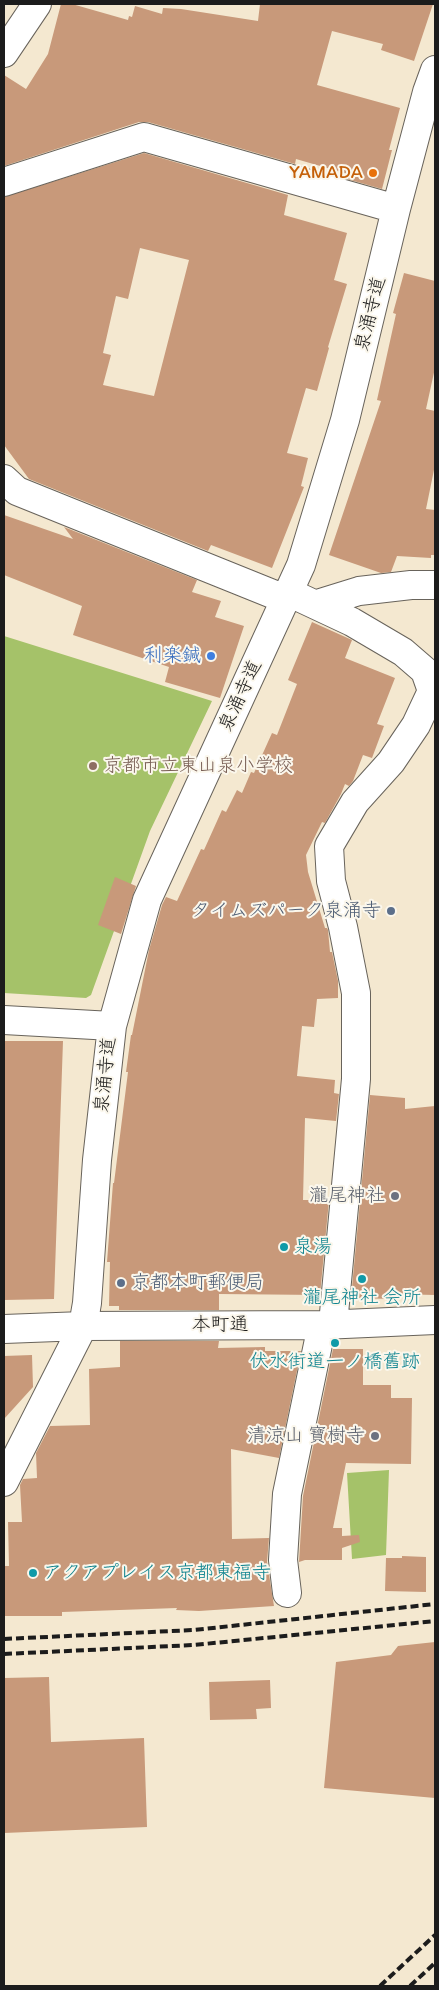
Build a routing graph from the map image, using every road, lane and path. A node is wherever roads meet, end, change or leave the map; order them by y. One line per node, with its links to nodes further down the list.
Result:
1 (37, 4): 2 (street)
2 (4, 52)
3 (435, 70): 5 (street, 泉涌寺道)
4 (4, 182): 5 (street)
5 (396, 209): 8 (street, 泉涌寺道)
6 (4, 479): 8 (street)
7 (435, 585): 9 (street)
8 (287, 595): 9 (street); 11 (street, 泉涌寺道)
9 (317, 604): 13 (street)
10 (4, 1020): 11 (street)
11 (112, 1026): 14 (street, 泉涌寺道)
12 (435, 1320): 13 (street, 本町通)
13 (328, 1324): 14 (street, 本町通); 17 (street)
14 (83, 1326): 15 (street, 本町通); 16 (street, 泉涌寺道)
15 (4, 1329)
16 (4, 1482)
17 (287, 1593)

